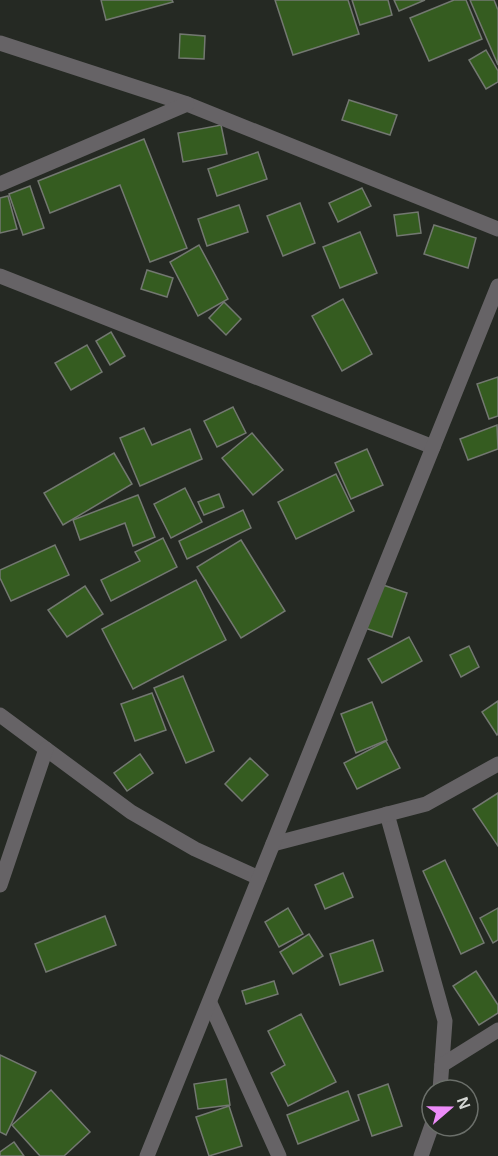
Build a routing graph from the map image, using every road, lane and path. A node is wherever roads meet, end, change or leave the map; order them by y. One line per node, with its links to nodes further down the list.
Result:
1 (0, 43): 2 (street)
2 (187, 104): 3 (street); 4 (street)
3 (0, 184)
4 (498, 229)
5 (0, 276): 7 (street)
6 (498, 286): 7 (street)
7 (433, 447): 12 (street)
8 (0, 715): 9 (street)
9 (46, 749): 13 (street); 14 (street)
10 (498, 764): 11 (street)
11 (387, 814): 12 (street); 17 (street)
12 (273, 844): 13 (street)
13 (260, 878): 15 (street)
14 (0, 885)
15 (210, 1003): 20 (street); 21 (street)
16 (498, 1030): 17 (street)
17 (442, 1065): 18 (street)
18 (441, 1078)
19 (427, 1138): 22 (street)
20 (147, 1156)
21 (279, 1156)
22 (421, 1156)

